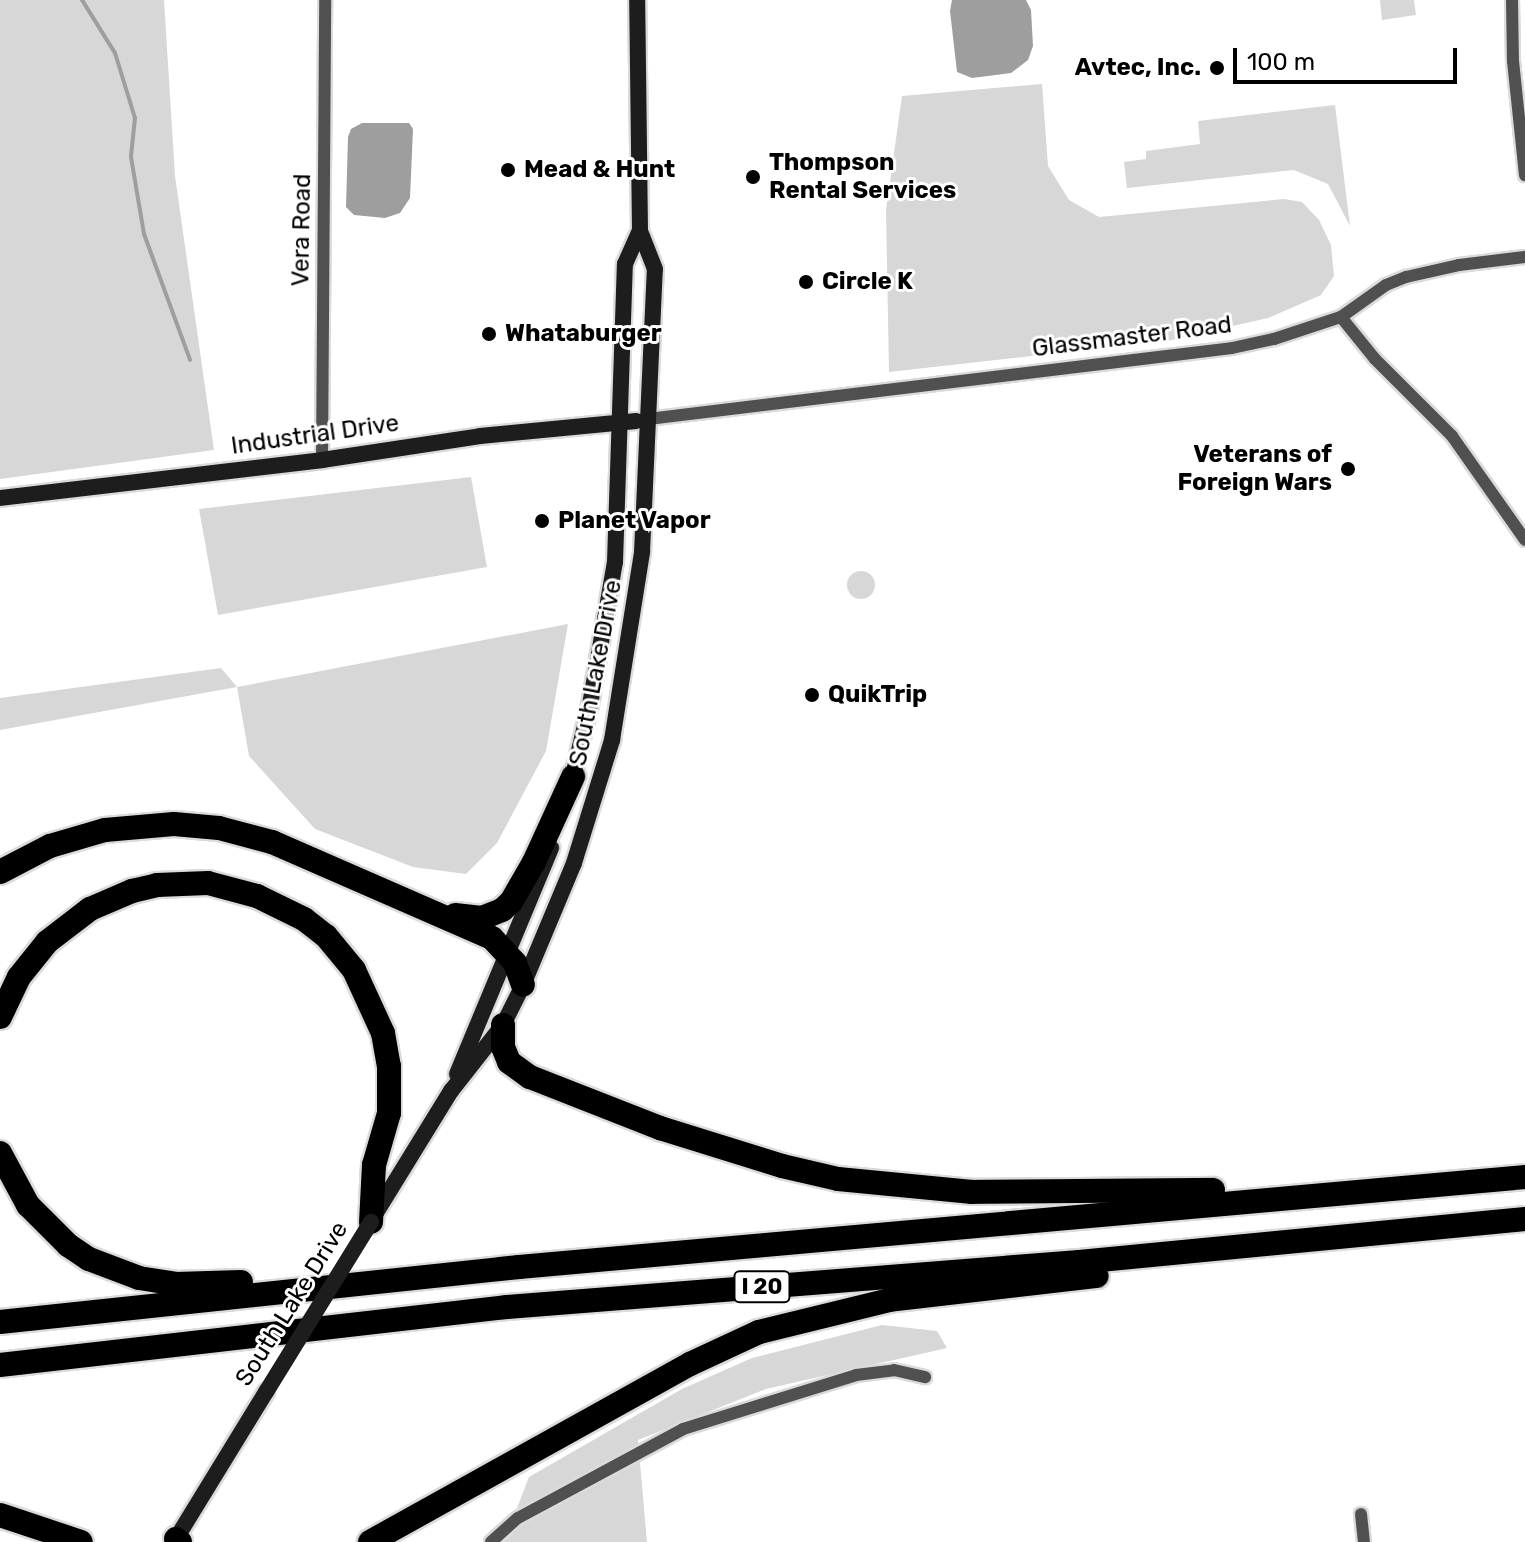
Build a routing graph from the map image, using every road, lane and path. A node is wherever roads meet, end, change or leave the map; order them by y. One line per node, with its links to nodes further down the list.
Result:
1 (325, 0): 9 (street, Vera Road)
2 (637, 0): 5 (main road, South Lake Drive)
3 (1512, 0): 4 (street)
4 (1525, 175)
5 (640, 231): 8 (main road, South Lake Drive); 8 (main road, South Lake Drive)
6 (1525, 257): 7 (street, Glassmaster Road)
7 (1341, 317): 8 (street, Glassmaster Road); 11 (street)
8 (635, 421): 9 (main road, Industrial Drive); 12 (main road, South Lake Drive); 16 (main road, South Lake Drive)
9 (322, 460): 10 (main road, Industrial Drive)
10 (0, 498)
11 (1525, 540)
12 (573, 777): 14 (highway); 15 (main road, South Lake Drive)
13 (0, 872): 14 (highway)
14 (437, 912): 15 (highway)
15 (510, 955): 16 (highway); 19 (main road, South Lake Drive)
16 (523, 985): 18 (main road, South Lake Drive)
17 (0, 1017): 24 (highway)
18 (503, 1025): 19 (main road, South Lake Drive); 22 (highway)
19 (451, 1091): 24 (main road, South Lake Drive)
20 (0, 1153): 26 (highway)
21 (1525, 1177): 22 (highway, I 20)
22 (1391, 1189): 26 (highway, I 20)
23 (1525, 1219): 25 (highway, I 20)
24 (371, 1222): 32 (main road, South Lake Drive, bridge)
25 (1408, 1233): 28 (highway, I 20); 35 (highway)
26 (400, 1280): 27 (highway, I 20)
27 (0, 1322)
28 (0, 1365)
29 (925, 1377): 36 (street)
30 (1361, 1514): 37 (street)
31 (0, 1515): 33 (highway); 34 (highway)
32 (176, 1541)
33 (49, 1542)
34 (81, 1542)
35 (370, 1542)
36 (491, 1542)
37 (1364, 1542)

